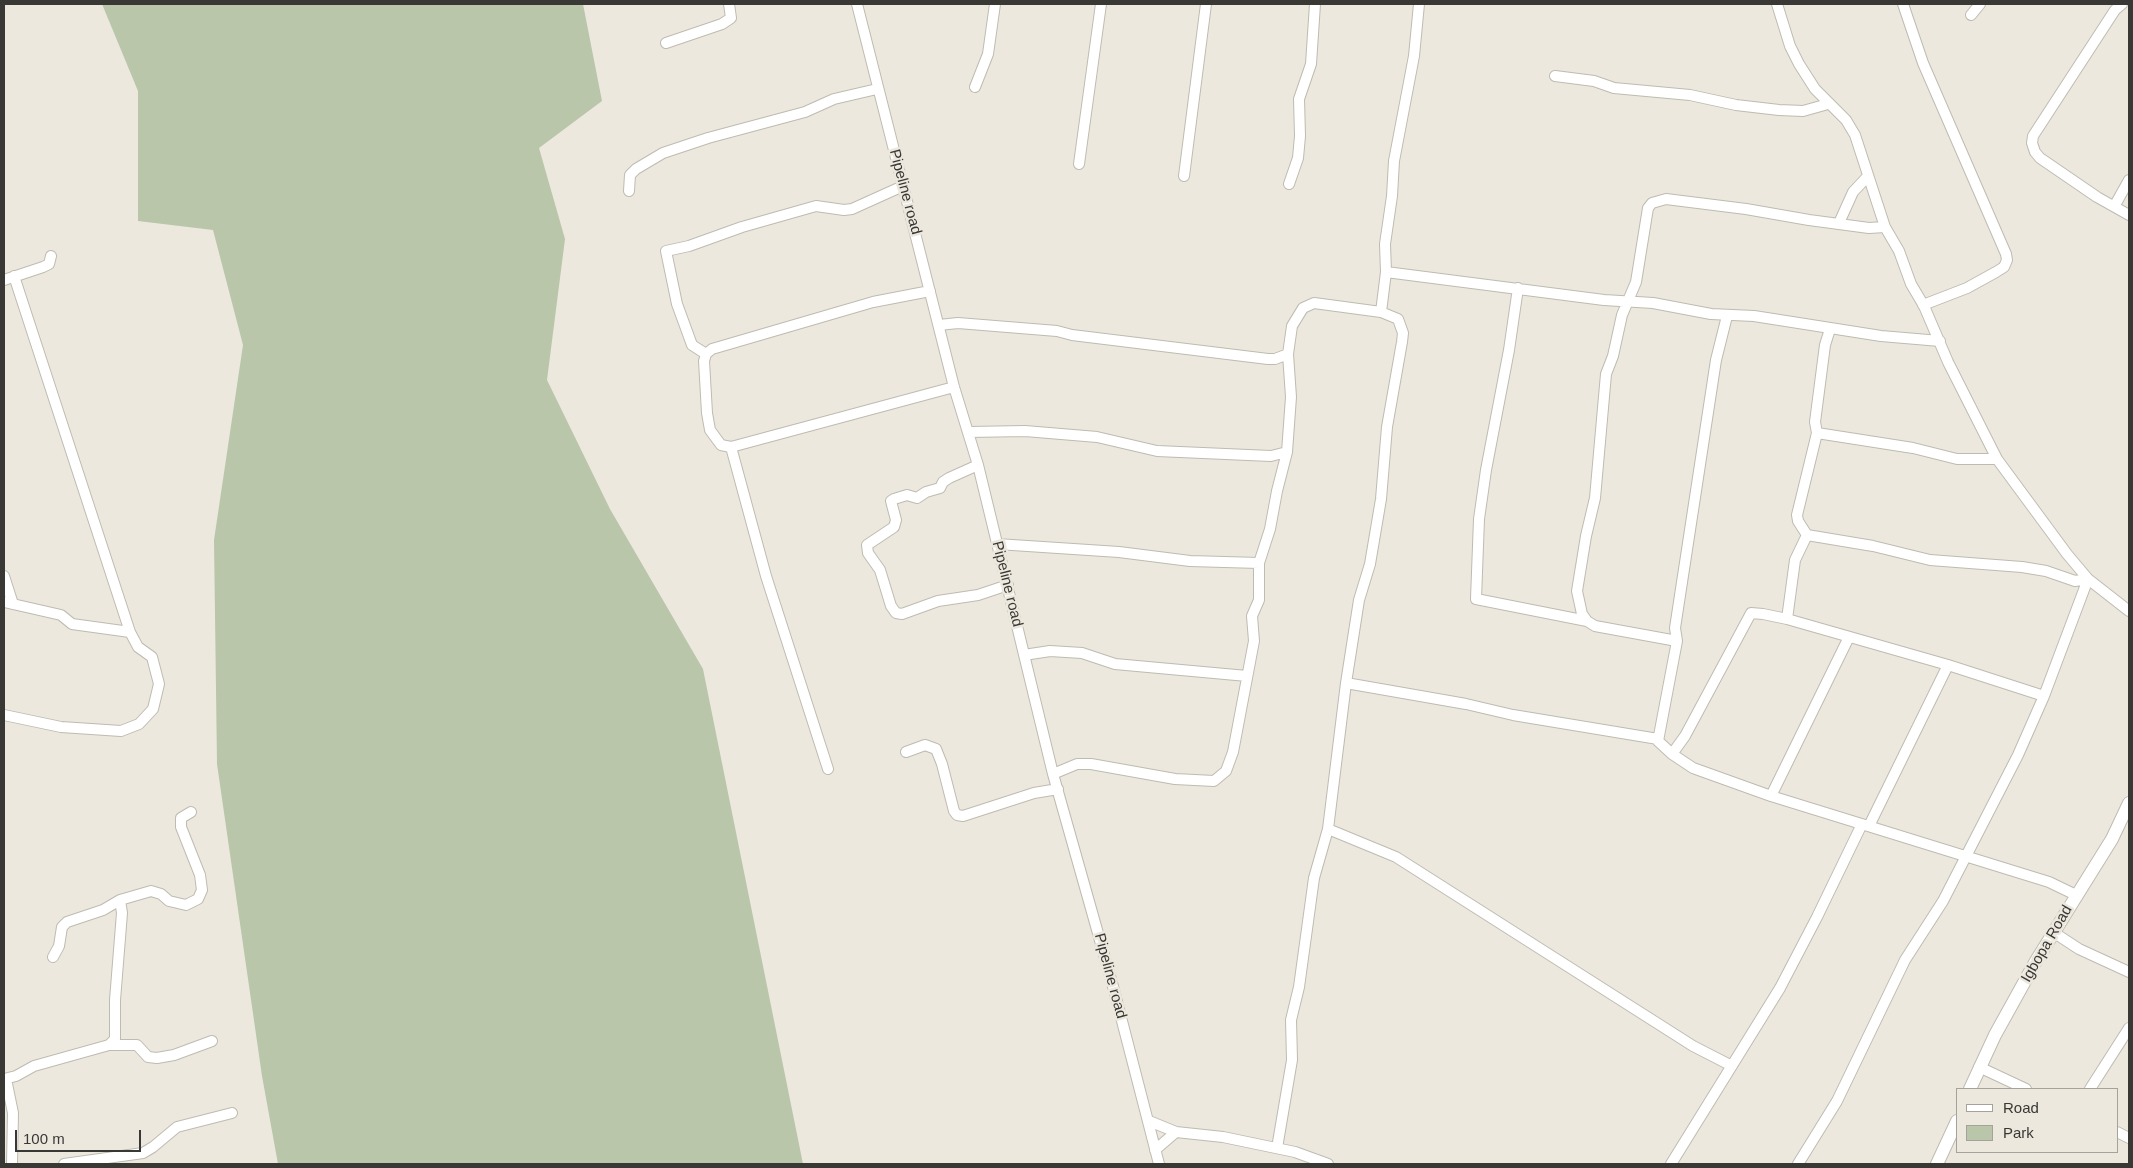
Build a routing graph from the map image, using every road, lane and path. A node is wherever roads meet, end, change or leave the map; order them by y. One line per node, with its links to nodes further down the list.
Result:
1 (729, 4): 13 (street)
2 (857, 4): 16 (street, Pipeline road)
3 (995, 4): 15 (street)
4 (1101, 4): 18 (street)
5 (1206, 4): 19 (street)
6 (1315, 4): 22 (street)
7 (1419, 4): 30 (street)
8 (1903, 4): 36 (street)
9 (1980, 4): 12 (street)
10 (2122, 4): 25 (street)
11 (1776, 6): 17 (street)
12 (1971, 15)
13 (666, 42)
14 (1555, 76): 17 (street)
15 (976, 87)
16 (877, 89): 23 (street, Pipeline road); 24 (street)
17 (1828, 104): 20 (street)
18 (1079, 164)
19 (1184, 176)
20 (1868, 176): 27 (street); 28 (street)
21 (2129, 180): 25 (street)
22 (1289, 184)
23 (904, 186): 34 (street, Pipeline road); 42 (street)
24 (629, 191)
25 (2114, 205): 26 (street)
26 (2129, 215)
27 (1839, 223): 28 (street); 35 (street)
28 (1885, 227): 36 (street)
29 (51, 256): 31 (street)
30 (1386, 272): 33 (street); 37 (street)
31 (14, 276): 32 (street); 61 (street)
32 (4, 280)
33 (1518, 288): 35 (street); 60 (street)
34 (930, 291): 39 (street, Pipeline road); 42 (street)
35 (1627, 300): 38 (street); 60 (street)
36 (1923, 305): 41 (street)
37 (1381, 312): 43 (street); 67 (street)
38 (1727, 316): 40 (street); 63 (street)
39 (939, 325): 43 (street); 44 (street, Pipeline road)
40 (1830, 329): 41 (street); 46 (street)
41 (1935, 341): 49 (street)
42 (706, 354): 47 (street)
43 (1288, 354): 48 (street)
44 (954, 386): 45 (street, Pipeline road); 47 (street)
45 (968, 432): 48 (street); 50 (street, Pipeline road)
46 (1817, 433): 49 (street); 51 (street)
47 (731, 447): 73 (street)
48 (1287, 452): 53 (street)
49 (1997, 459): 55 (street)
50 (978, 464): 52 (street, Pipeline road); 56 (street)
51 (1806, 535): 55 (street); 59 (street)
52 (998, 544): 53 (street); 56 (street, Pipeline road)
53 (1259, 563): 66 (street)
54 (4, 576): 57 (street)
55 (2088, 578): 58 (street); 68 (street)
56 (1008, 585): 64 (street, Pipeline road)
57 (8, 603): 61 (street)
58 (2129, 612)
59 (1787, 619): 62 (street); 72 (street)
60 (1587, 621): 63 (street)
61 (130, 632): 69 (street)
62 (1849, 637): 65 (street); 76 (street)
63 (1677, 641): 70 (street)
64 (1024, 655): 66 (street); 74 (street, Pipeline road)
65 (1948, 666): 68 (street); 79 (street)
66 (1247, 676): 74 (street)
67 (1346, 683): 70 (street); 80 (street)
68 (2044, 696): 81 (street)
69 (4, 715)
70 (1658, 739): 72 (street)
71 (906, 752): 75 (street)
72 (1672, 754): 76 (street)
73 (828, 769)
74 (1053, 774): 75 (street, Pipeline road)
75 (1058, 789): 97 (street, Pipeline road)
76 (1771, 796): 79 (street)
77 (2129, 803): 82 (street, Igbopa Road)
78 (191, 812): 83 (street)
79 (1865, 825): 81 (street); 90 (street)
80 (1328, 829): 90 (street); 100 (street)
81 (1965, 854): 82 (street); 109 (street)
82 (2076, 895): 84 (street, Igbopa Road)
83 (120, 900): 85 (street); 89 (street)
84 (2053, 932): 86 (street); 91 (street, Igbopa Road)
85 (52, 957)
86 (2129, 972)
87 (2129, 1028): 95 (street)
88 (212, 1041): 89 (street)
89 (109, 1045): 92 (street)
90 (1732, 1066): 108 (street)
91 (1979, 1067): 93 (street, Igbopa Road); 94 (street)
92 (5, 1079): 104 (street)
93 (1970, 1088)
94 (2024, 1088)
95 (2091, 1088)
96 (232, 1113): 102 (street)
97 (1149, 1121): 99 (street); 101 (street, Pipeline road)
98 (1956, 1123): 103 (street)
99 (1176, 1132): 100 (street); 101 (street)
100 (1277, 1148): 107 (street)
101 (1155, 1150): 106 (street, Pipeline road)
102 (109, 1161): 105 (street)
103 (1939, 1163)
104 (12, 1164)
105 (64, 1164)
106 (1159, 1164)
107 (1328, 1164)
108 (1671, 1164)
109 (1798, 1164)

